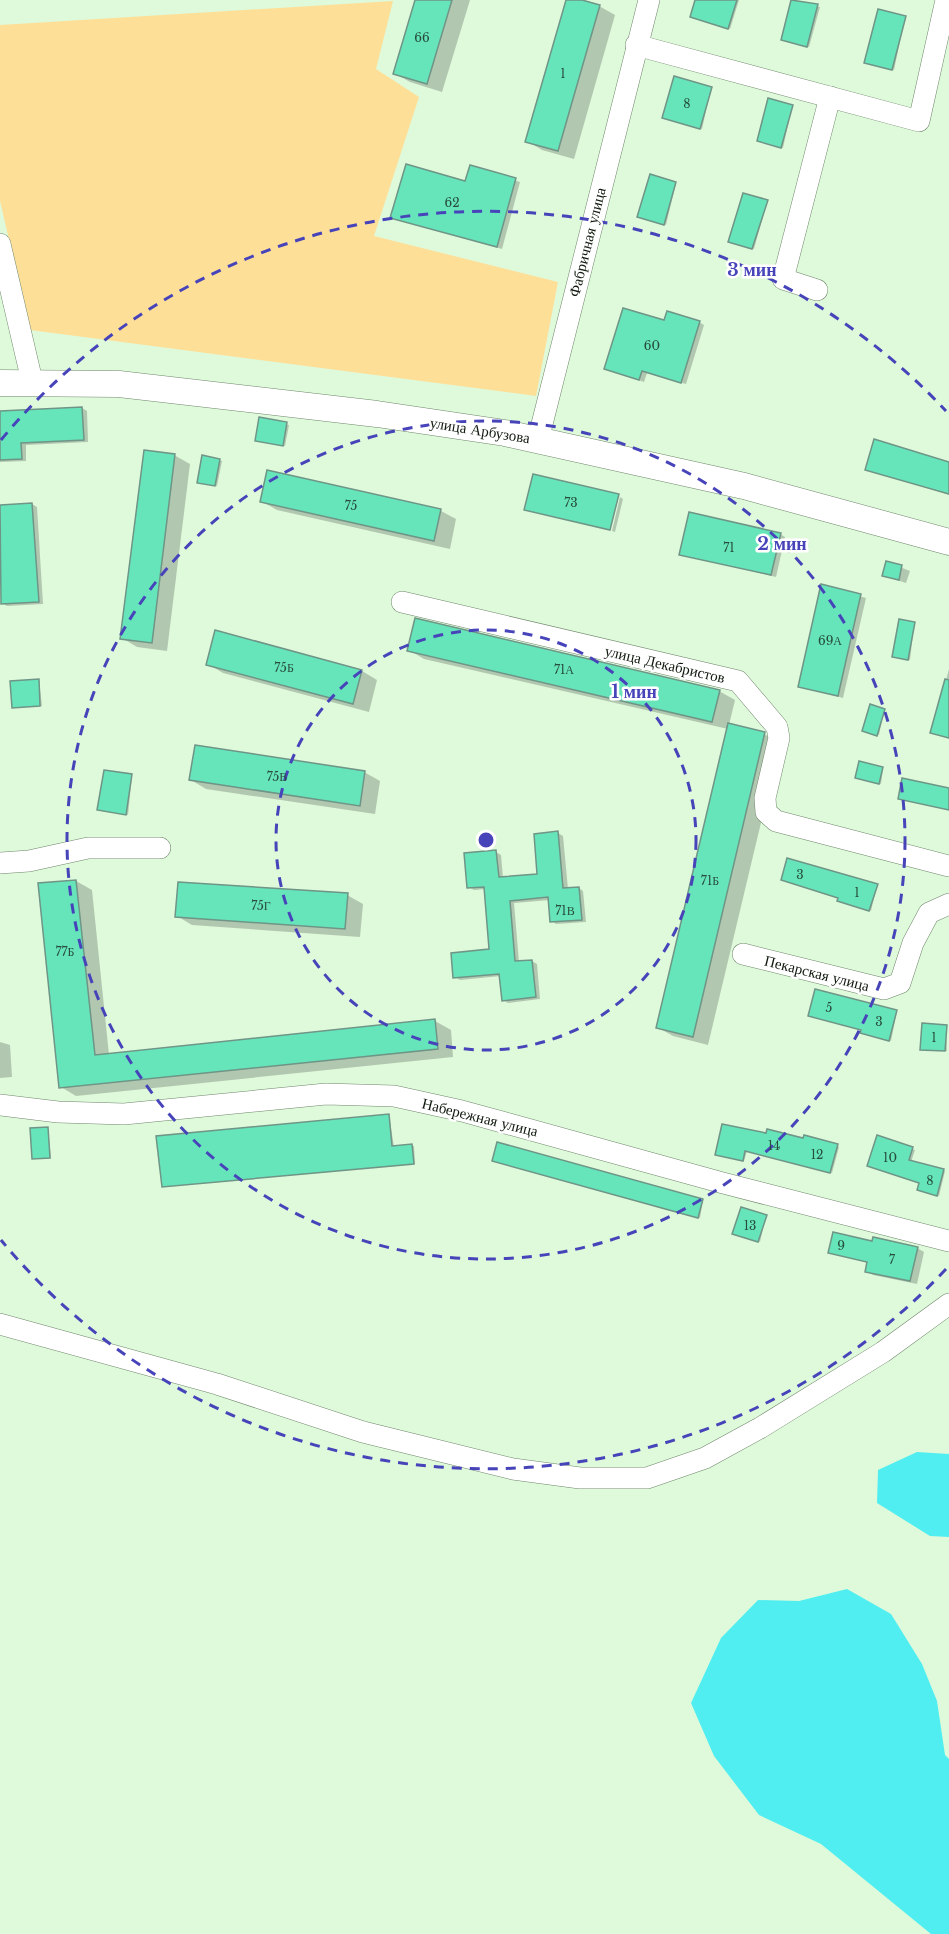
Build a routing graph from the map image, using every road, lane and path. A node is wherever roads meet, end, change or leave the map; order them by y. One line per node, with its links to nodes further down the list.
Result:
1 (648, 0): 3 (street, Фабричная улица)
2 (946, 0): 4 (street)
3 (636, 45): 4 (street); 9 (street, Фабричная улица)
4 (830, 97): 6 (street)
5 (0, 244): 7 (street)
6 (817, 290)
7 (32, 381): 8 (street, улица Арбузова); 9 (street, улица Арбузова)
8 (0, 383)
9 (538, 440): 10 (street, улица Арбузова)
10 (949, 542)
11 (402, 602): 14 (street, улица Декабристов)
12 (160, 848): 13 (street)
13 (0, 863)
14 (949, 866)
15 (949, 904): 16 (street, Пекарская улица)
16 (743, 954)
17 (0, 1106): 18 (street, Набережная улица)
18 (949, 1240)
19 (949, 1304): 20 (street)
20 (0, 1324)

